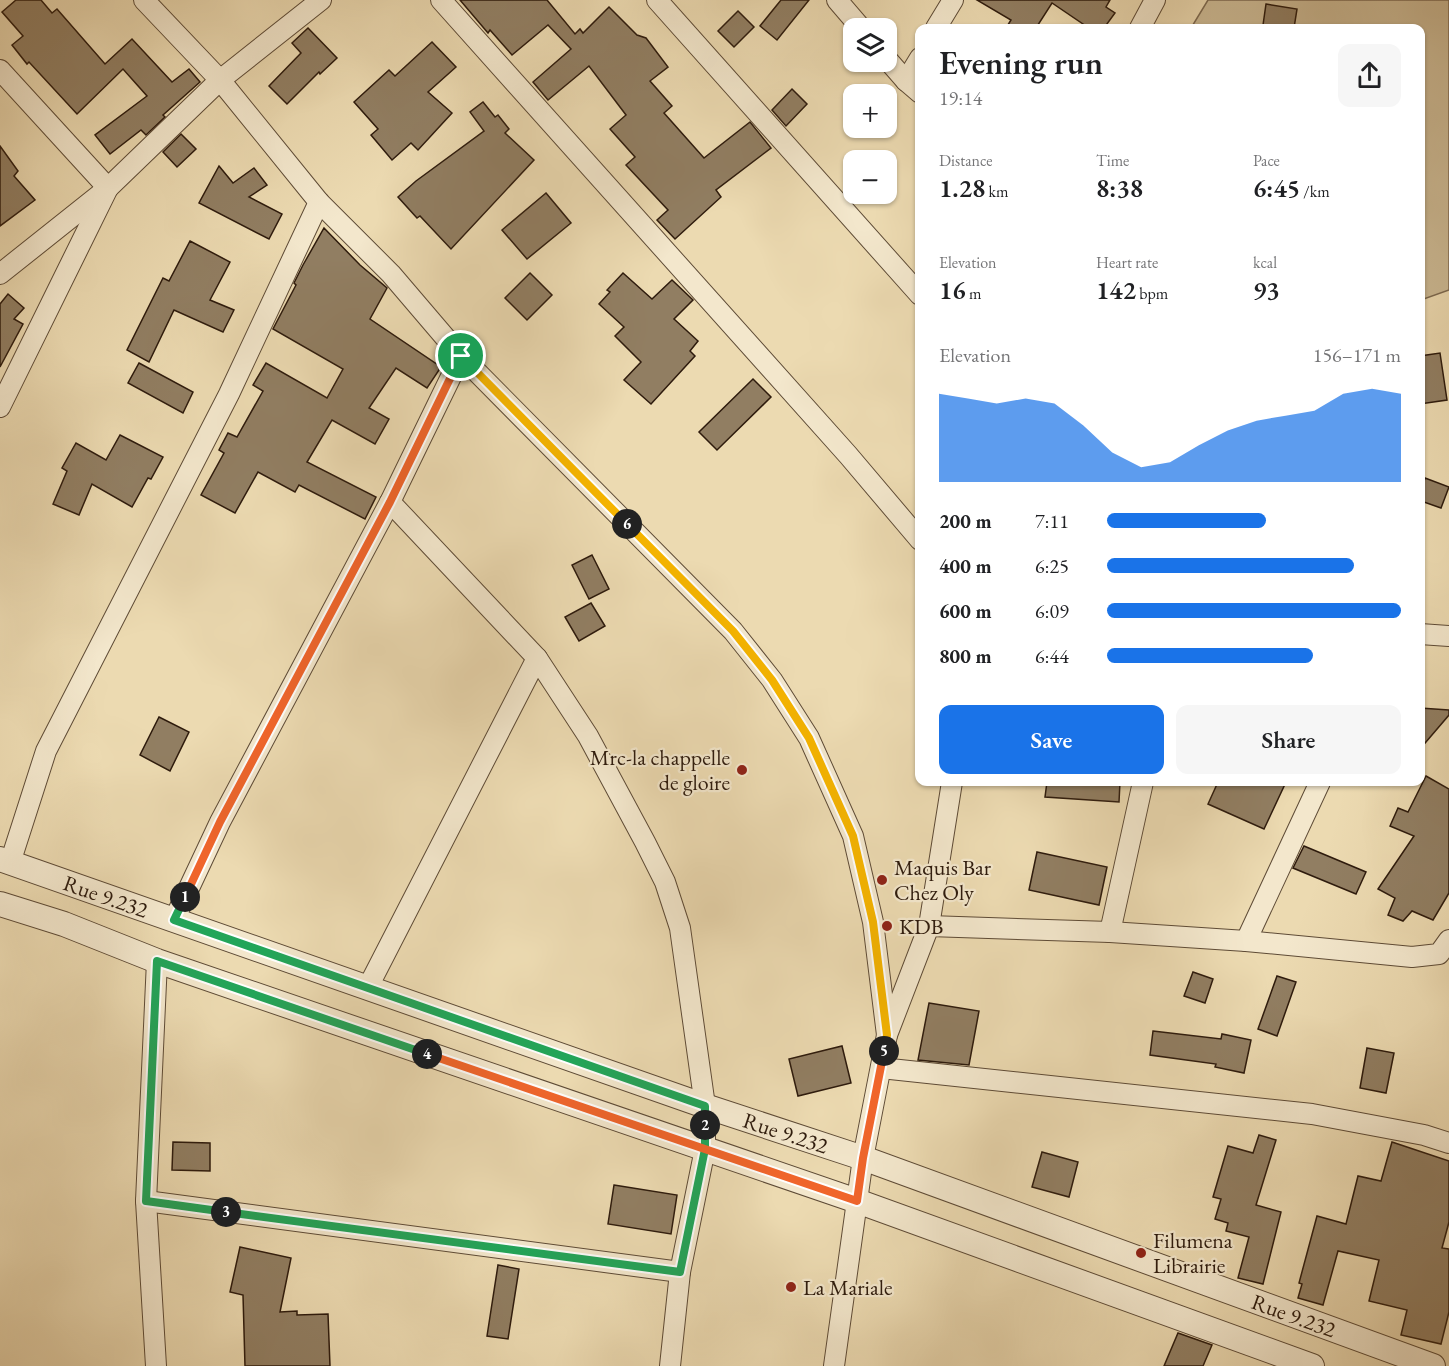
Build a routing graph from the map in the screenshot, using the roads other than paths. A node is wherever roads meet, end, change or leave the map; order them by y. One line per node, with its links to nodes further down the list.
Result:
1 (144, 0): 13 (street)
2 (321, 0): 13 (street)
3 (441, 0): 22 (street)
4 (657, 0): 18 (street)
5 (837, 0): 8 (street)
6 (953, 0): 9 (street)
7 (1155, 0): 10 (street)
8 (852, 18)
9 (938, 24)
10 (1142, 24)
11 (0, 70): 15 (street)
12 (897, 70): 14 (street)
13 (220, 80): 15 (street); 16 (street)
14 (913, 87)
15 (108, 188): 17 (street); 20 (street)
16 (319, 202): 19 (street); 29 (street)
17 (0, 274)
18 (915, 289)
19 (461, 356): 21 (street); 38 (street)
20 (0, 407)
21 (390, 502): 25 (street); 31 (street)
22 (915, 534)
23 (1425, 634): 24 (street)
24 (1449, 636)
25 (537, 658): 37 (street); 40 (street)
26 (951, 786): 32 (street)
27 (1142, 786): 33 (street)
28 (1318, 786): 35 (street)
29 (5, 861): 31 (street, Rue 9.232)
30 (0, 904): 36 (street, Rue 9.232)
31 (174, 920): 37 (street, Rue 9.232)
32 (929, 926): 33 (street); 38 (street)
33 (1110, 932): 35 (street)
34 (1449, 940): 35 (street)
35 (1246, 941)
36 (157, 961): 42 (street, Rue 9.232); 44 (street)
37 (368, 987): 40 (street, Rue 9.232)
38 (887, 1035): 39 (street)
39 (881, 1068): 41 (street); 43 (street)
40 (705, 1106): 42 (street); 43 (street, Rue 9.232)
41 (1449, 1143)
42 (705, 1149): 45 (street, Rue 9.232); 46 (street)
43 (863, 1158): 45 (street); 51 (street, Rue 9.232)
44 (146, 1201): 46 (street); 47 (street)
45 (857, 1201): 49 (street); 50 (street, Rue 9.232)
46 (680, 1272): 48 (street)
47 (156, 1366)
48 (670, 1366)
49 (834, 1366)
50 (1312, 1366)
51 (1433, 1366)

